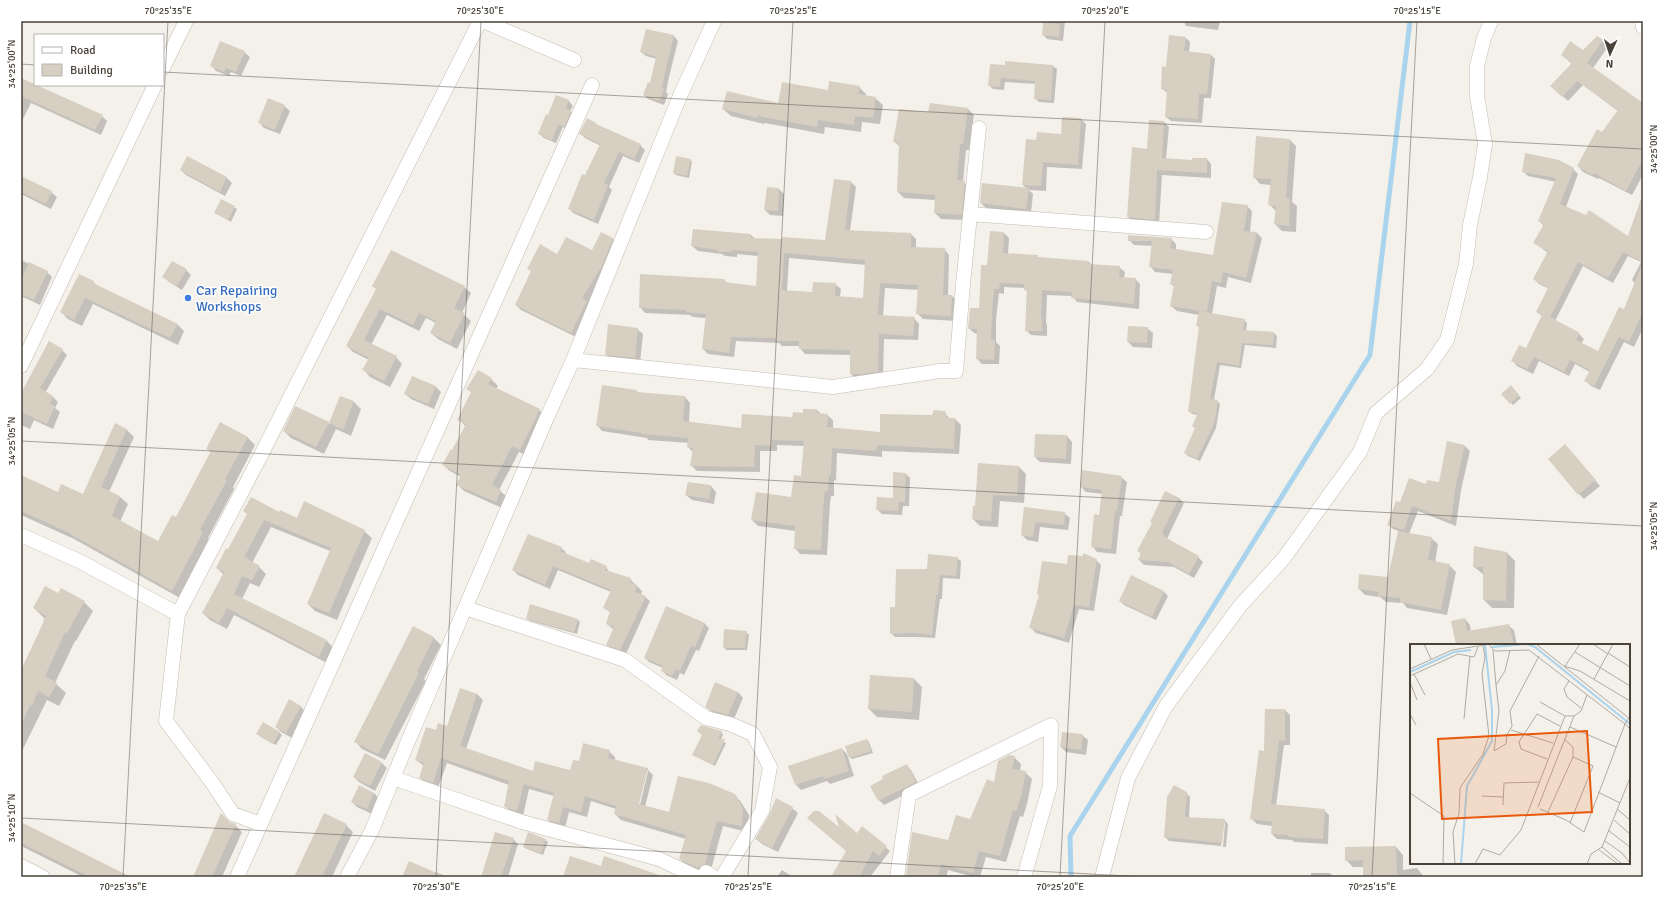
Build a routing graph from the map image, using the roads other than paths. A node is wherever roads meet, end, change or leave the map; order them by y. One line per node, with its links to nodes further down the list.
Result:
1 (186, 21): 9 (street)
2 (480, 21): 19 (street)
3 (483, 21): 8 (street)
4 (714, 21): 15 (street)
5 (1491, 21): 32 (street)
6 (1642, 21): 7 (street)
7 (1643, 27)
8 (574, 60)
9 (164, 66)
10 (592, 85): 21 (street)
11 (155, 86): 16 (street)
12 (979, 128): 13 (street)
13 (970, 214): 14 (street); 15 (street)
14 (1206, 232)
15 (573, 360): 18 (street)
16 (21, 366)
17 (21, 535): 19 (street)
18 (465, 608): 20 (street); 29 (street)
19 (178, 614): 21 (street)
20 (393, 778): 25 (street); 26 (street)
21 (261, 824): 24 (street)
22 (21, 866): 23 (street)
23 (43, 877)
24 (237, 877)
25 (347, 877)
26 (697, 877)
27 (704, 877): 28 (street)
28 (713, 877)
29 (722, 877)
30 (897, 877): 31 (street)
31 (1024, 877)
32 (1102, 877)

